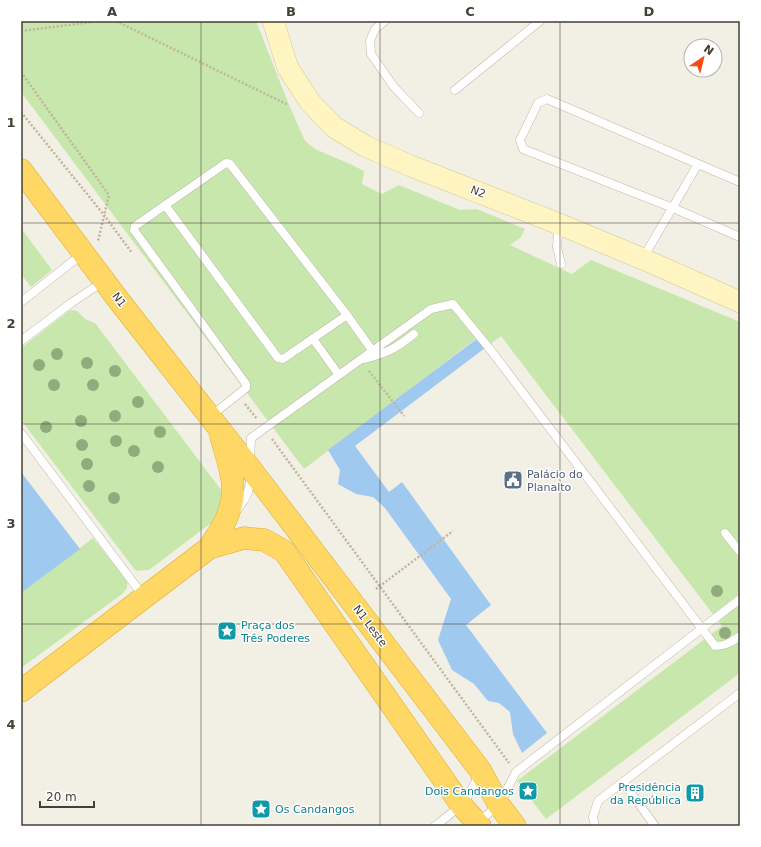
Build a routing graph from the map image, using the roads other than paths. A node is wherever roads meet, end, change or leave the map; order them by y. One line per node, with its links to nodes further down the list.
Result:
1 (273, 21): 11 (main road, N2)
2 (385, 21): 5 (lane)
3 (540, 21): 4 (lane)
4 (455, 90)
5 (419, 113)
6 (698, 164): 8 (lane); 10 (lane); 10 (lane)
7 (21, 170): 15 (highway, N1)
8 (740, 182)
9 (165, 205): 18 (lane); 20 (lane); 25 (lane)
10 (673, 208): 12 (lane); 13 (lane)
11 (559, 224): 13 (main road, N2); 14 (lane)
12 (740, 237)
13 (643, 259): 17 (main road, N2)
14 (561, 264)
15 (93, 266): 16 (lane); 21 (lane); 25 (highway, N1)
16 (21, 302)
17 (740, 302)
18 (348, 315): 20 (lane); 22 (lane)
19 (414, 334): 23 (lane)
20 (313, 339): 24 (lane)
21 (21, 341)
22 (372, 350): 23 (lane); 34 (lane)
23 (360, 360): 24 (lane)
24 (339, 375): 27 (lane)
25 (214, 423): 27 (highway, N1 Leste); 28 (highway)
26 (21, 432): 32 (lane)
27 (250, 468): 28 (lane); 38 (highway, N1 Leste)
28 (223, 526): 30 (highway)
29 (725, 533): 31 (lane)
30 (209, 548): 32 (highway); 41 (highway)
31 (740, 552)
32 (145, 597): 36 (highway)
33 (740, 599): 34 (lane)
34 (702, 628): 35 (lane); 40 (lane)
35 (740, 636)
36 (21, 691)
37 (740, 693): 39 (lane)
38 (480, 770): 40 (highway, N1 Leste); 41 (lane)
39 (622, 782): 45 (lane); 46 (lane)
40 (499, 805): 42 (lane); 44 (highway, N1 Leste)
41 (462, 806): 42 (highway); 43 (lane)
42 (478, 824)
43 (435, 826)
44 (515, 826)
45 (595, 826)
46 (655, 826)

